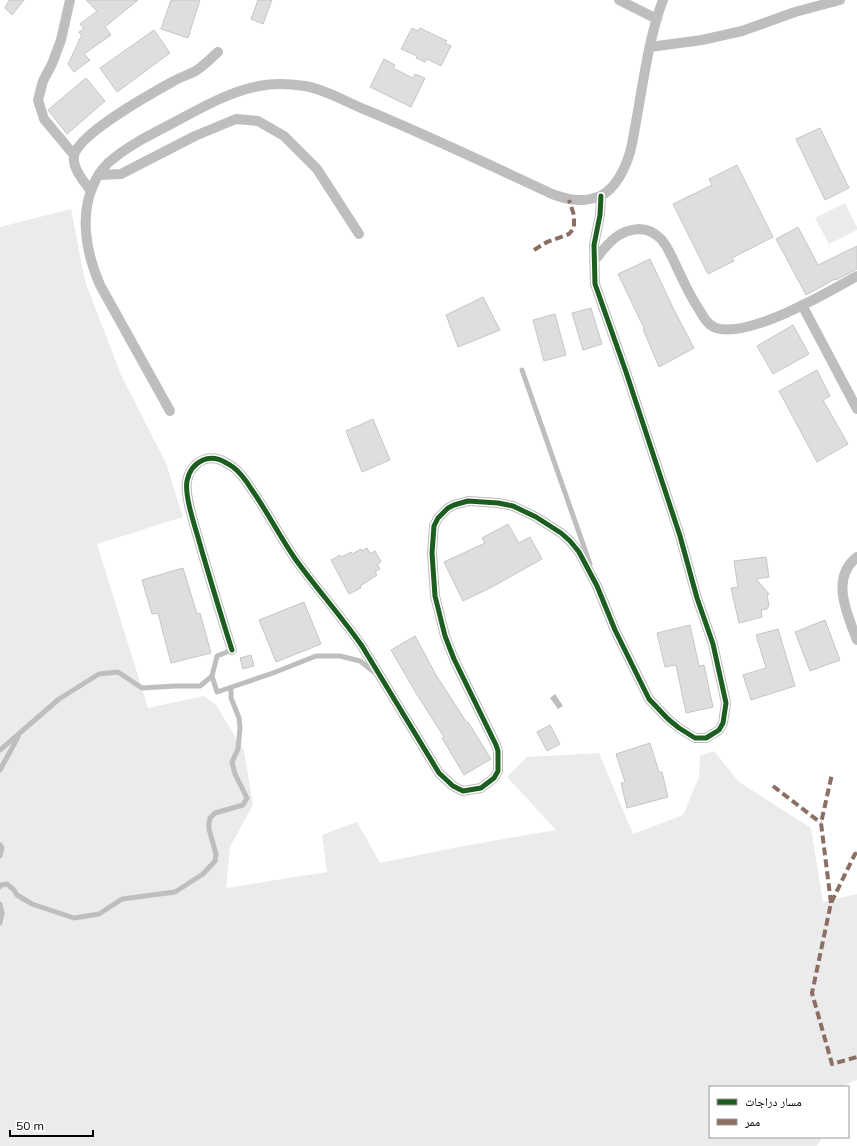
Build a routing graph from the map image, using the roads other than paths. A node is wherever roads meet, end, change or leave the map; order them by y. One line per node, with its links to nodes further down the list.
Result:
1 (70, 0): 8 (street)
2 (619, 0): 5 (street)
3 (663, 0): 5 (street)
4 (840, 0): 6 (street)
5 (657, 19): 6 (street)
6 (650, 47): 11 (street)
7 (218, 52): 8 (street)
8 (74, 155): 10 (street)
9 (99, 175): 10 (street); 11 (street); 12 (street)
10 (91, 191): 18 (street)
11 (601, 196): 13 (street)
12 (359, 234)
13 (594, 261): 15 (street); 20 (street)
14 (857, 276): 15 (street)
15 (802, 305): 17 (street)
16 (522, 370): 20 (lane)
17 (857, 409)
18 (170, 411)
19 (857, 556): 21 (street)
20 (597, 586): 24 (street)
21 (857, 640)
22 (232, 650): 23 (lane); 24 (street)
23 (212, 676): 25 (lane); 26 (lane)
24 (380, 677): 25 (lane)
25 (231, 688): 31 (lane)
26 (19, 735): 27 (lane); 28 (lane)
27 (0, 750)
28 (0, 770)
29 (0, 845): 30 (lane)
30 (0, 856)
31 (0, 885)
32 (0, 904): 33 (lane)
33 (0, 923)

